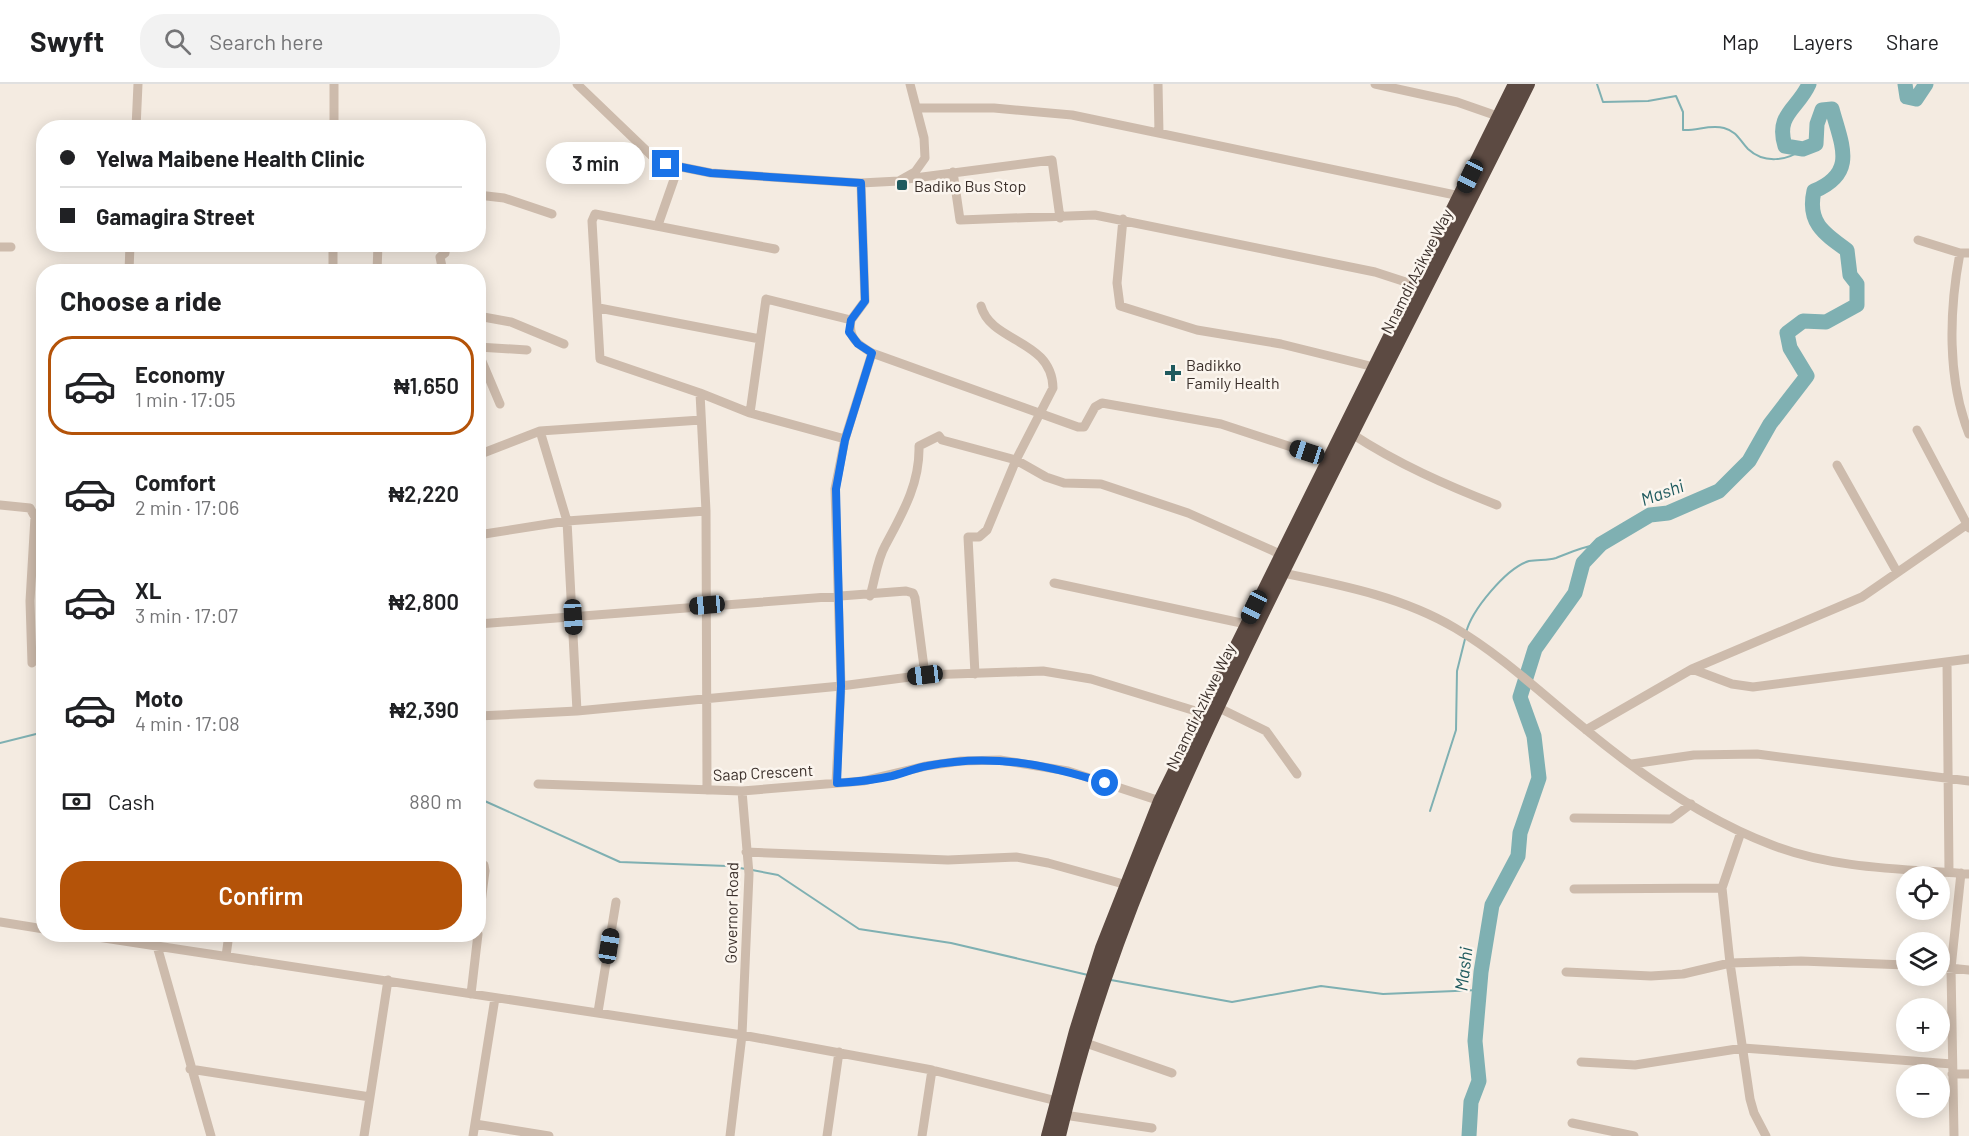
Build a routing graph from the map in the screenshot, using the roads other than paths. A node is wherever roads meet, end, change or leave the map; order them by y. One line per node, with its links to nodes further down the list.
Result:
1 (138, 84): 11 (street)
2 (334, 84): 12 (street)
3 (577, 84): 14 (street)
4 (910, 84): 9 (street)
5 (1158, 84): 13 (street)
6 (1375, 84): 10 (street)
7 (1515, 84): 10 (highway, Nnamdi Azikwe Way)
8 (1528, 84): 10 (highway, Nnamdi Azikwe Way)
9 (916, 108): 13 (street); 16 (street)
10 (1504, 119): 19 (highway, Nnamdi Azikwe Way); 48 (highway, Nnamdi Azikwe Way)
11 (136, 120)
12 (334, 120)
13 (1160, 133): 19 (street)
14 (678, 168): 17 (street); 23 (street)
15 (953, 172): 16 (street); 21 (street); 21 (street)
16 (899, 181): 17 (street)
17 (861, 183): 33 (street)
18 (486, 196): 20 (street)
19 (1460, 196): 29 (highway, Nnamdi Azikwe Way)
20 (552, 213)
21 (1060, 218): 22 (street)
22 (1123, 219): 29 (street); 39 (street)
23 (658, 225): 27 (street); 31 (street)
24 (1918, 240): 28 (street)
25 (0, 247): 26 (street)
26 (11, 247)
27 (775, 249)
28 (1964, 253): 49 (street)
29 (1415, 285): 39 (highway, Nnamdi Azikwe Way)
30 (981, 306): 43 (street)
31 (599, 308): 34 (street); 41 (street)
32 (486, 317): 35 (street)
33 (851, 320): 34 (street); 38 (street)
34 (759, 339): 44 (street)
35 (564, 344)
36 (486, 347): 37 (street)
37 (527, 350)
38 (872, 353): 43 (street); 50 (street)
39 (1374, 367): 52 (highway, Nnamdi Azikwe Way)
40 (486, 371): 42 (street)
41 (700, 393): 44 (street); 45 (street)
42 (500, 404)
43 (1040, 412): 52 (street); 53 (street)
44 (750, 413): 50 (street)
45 (701, 420): 47 (street); 57 (street)
46 (1917, 430): 59 (street)
47 (540, 431): 51 (street); 58 (street)
48 (1352, 434): 55 (street); 63 (highway, Nnamdi Azikwe Way)
49 (1969, 434)
50 (845, 440): 65 (street)
51 (486, 452)
52 (1328, 459): 61 (highway, Nnamdi Azikwe Way)
53 (1016, 460): 61 (street); 66 (street); 75 (street)
54 (1837, 465): 62 (street)
55 (1497, 505)
56 (0, 506): 73 (street)
57 (706, 511): 58 (street); 67 (street)
58 (567, 521): 60 (street); 68 (street)
59 (1968, 525): 62 (street)
60 (486, 534)
61 (1280, 554): 70 (highway, Nnamdi Azikwe Way)
62 (1897, 572): 74 (street)
63 (1282, 573): 79 (highway, Nnamdi Azikwe Way); 83 (street)
64 (1054, 583): 70 (street)
65 (839, 596): 66 (street); 67 (street); 77 (street)
66 (870, 596): 76 (street)
67 (707, 605): 68 (street); 78 (street)
68 (573, 617): 69 (street); 80 (street)
69 (486, 623)
70 (1246, 624): 81 (highway, Nnamdi Azikwe Way)
71 (1969, 659): 72 (street)
72 (1947, 662): 74 (street); 86 (street)
73 (32, 663)
74 (1692, 669): 83 (street)
75 (975, 674): 76 (street); 81 (street)
76 (925, 675): 77 (street)
77 (841, 686): 78 (street); 88 (street)
78 (708, 697): 80 (street); 90 (street)
79 (1217, 707): 85 (street); 122 (highway, Nnamdi Azikwe Way)
80 (577, 711): 82 (street)
81 (1202, 713): 92 (highway, Nnamdi Azikwe Way)
82 (486, 716)
83 (1586, 730): 84 (street)
84 (1632, 764): 86 (street); 93 (street)
85 (1297, 774)
86 (1950, 779): 87 (street); 98 (street)
87 (1969, 781)
88 (837, 783): 91 (street, Saap Crescent); 92 (street, Saap Crescent)
89 (538, 784): 90 (street, Saap Crescent)
90 (707, 790): 91 (street, Saap Crescent)
91 (742, 791): 96 (street, Governor Road)
92 (1160, 801): 101 (highway, Nnamdi Azikwe Way)
93 (1691, 804): 94 (street); 95 (street)
94 (1574, 818)
95 (1741, 832): 97 (street); 102 (street)
96 (746, 852): 101 (street); 121 (street, Governor Road)
97 (1897, 866)
98 (1949, 866)
99 (1950, 872): 100 (street)
100 (1965, 874): 114 (street)
101 (1127, 885): 132 (highway, Nnamdi Azikwe Way)
102 (1722, 888): 103 (street); 112 (street)
103 (1574, 890)
104 (616, 902): 120 (street)
105 (0, 922): 106 (street)
106 (36, 928)
107 (131, 942): 110 (street)
108 (228, 942): 111 (street)
109 (477, 942): 118 (street)
110 (157, 946): 111 (street); 126 (street)
111 (226, 956): 117 (street)
112 (1730, 963): 113 (street); 116 (street); 123 (street)
113 (1896, 964)
114 (1951, 968): 115 (street); 127 (street)
115 (1969, 970)
116 (1566, 972)
117 (388, 980): 118 (street); 131 (street)
118 (471, 994): 119 (street)
119 (495, 998): 120 (street); 134 (street)
120 (598, 1012): 121 (street)
121 (742, 1035): 124 (street); 140 (street, Governor Road)
122 (1083, 1042): 129 (street); 132 (highway, Nnamdi Azikwe Way)
123 (1743, 1048): 125 (street); 127 (street); 146 (street)
124 (839, 1052): 128 (street); 141 (street)
125 (1581, 1062)
126 (190, 1069): 131 (street); 136 (street)
127 (1952, 1069): 130 (street); 147 (street)
128 (932, 1070): 132 (street); 142 (street)
129 (1172, 1073)
130 (1969, 1074)
131 (370, 1097): 137 (street)
132 (1063, 1107): 135 (street); 143 (highway, Nnamdi Azikwe Way); 144 (highway, Nnamdi Azikwe Way)
133 (1572, 1123): 145 (street)
134 (475, 1124): 138 (street); 139 (street)
135 (1152, 1128)
136 (211, 1136)
137 (364, 1136)
138 (473, 1136)
139 (549, 1136)
140 (730, 1136)
141 (826, 1136)
142 (922, 1136)
143 (1048, 1136)
144 (1059, 1136)
145 (1634, 1136)
146 (1766, 1136)
147 (1954, 1136)

